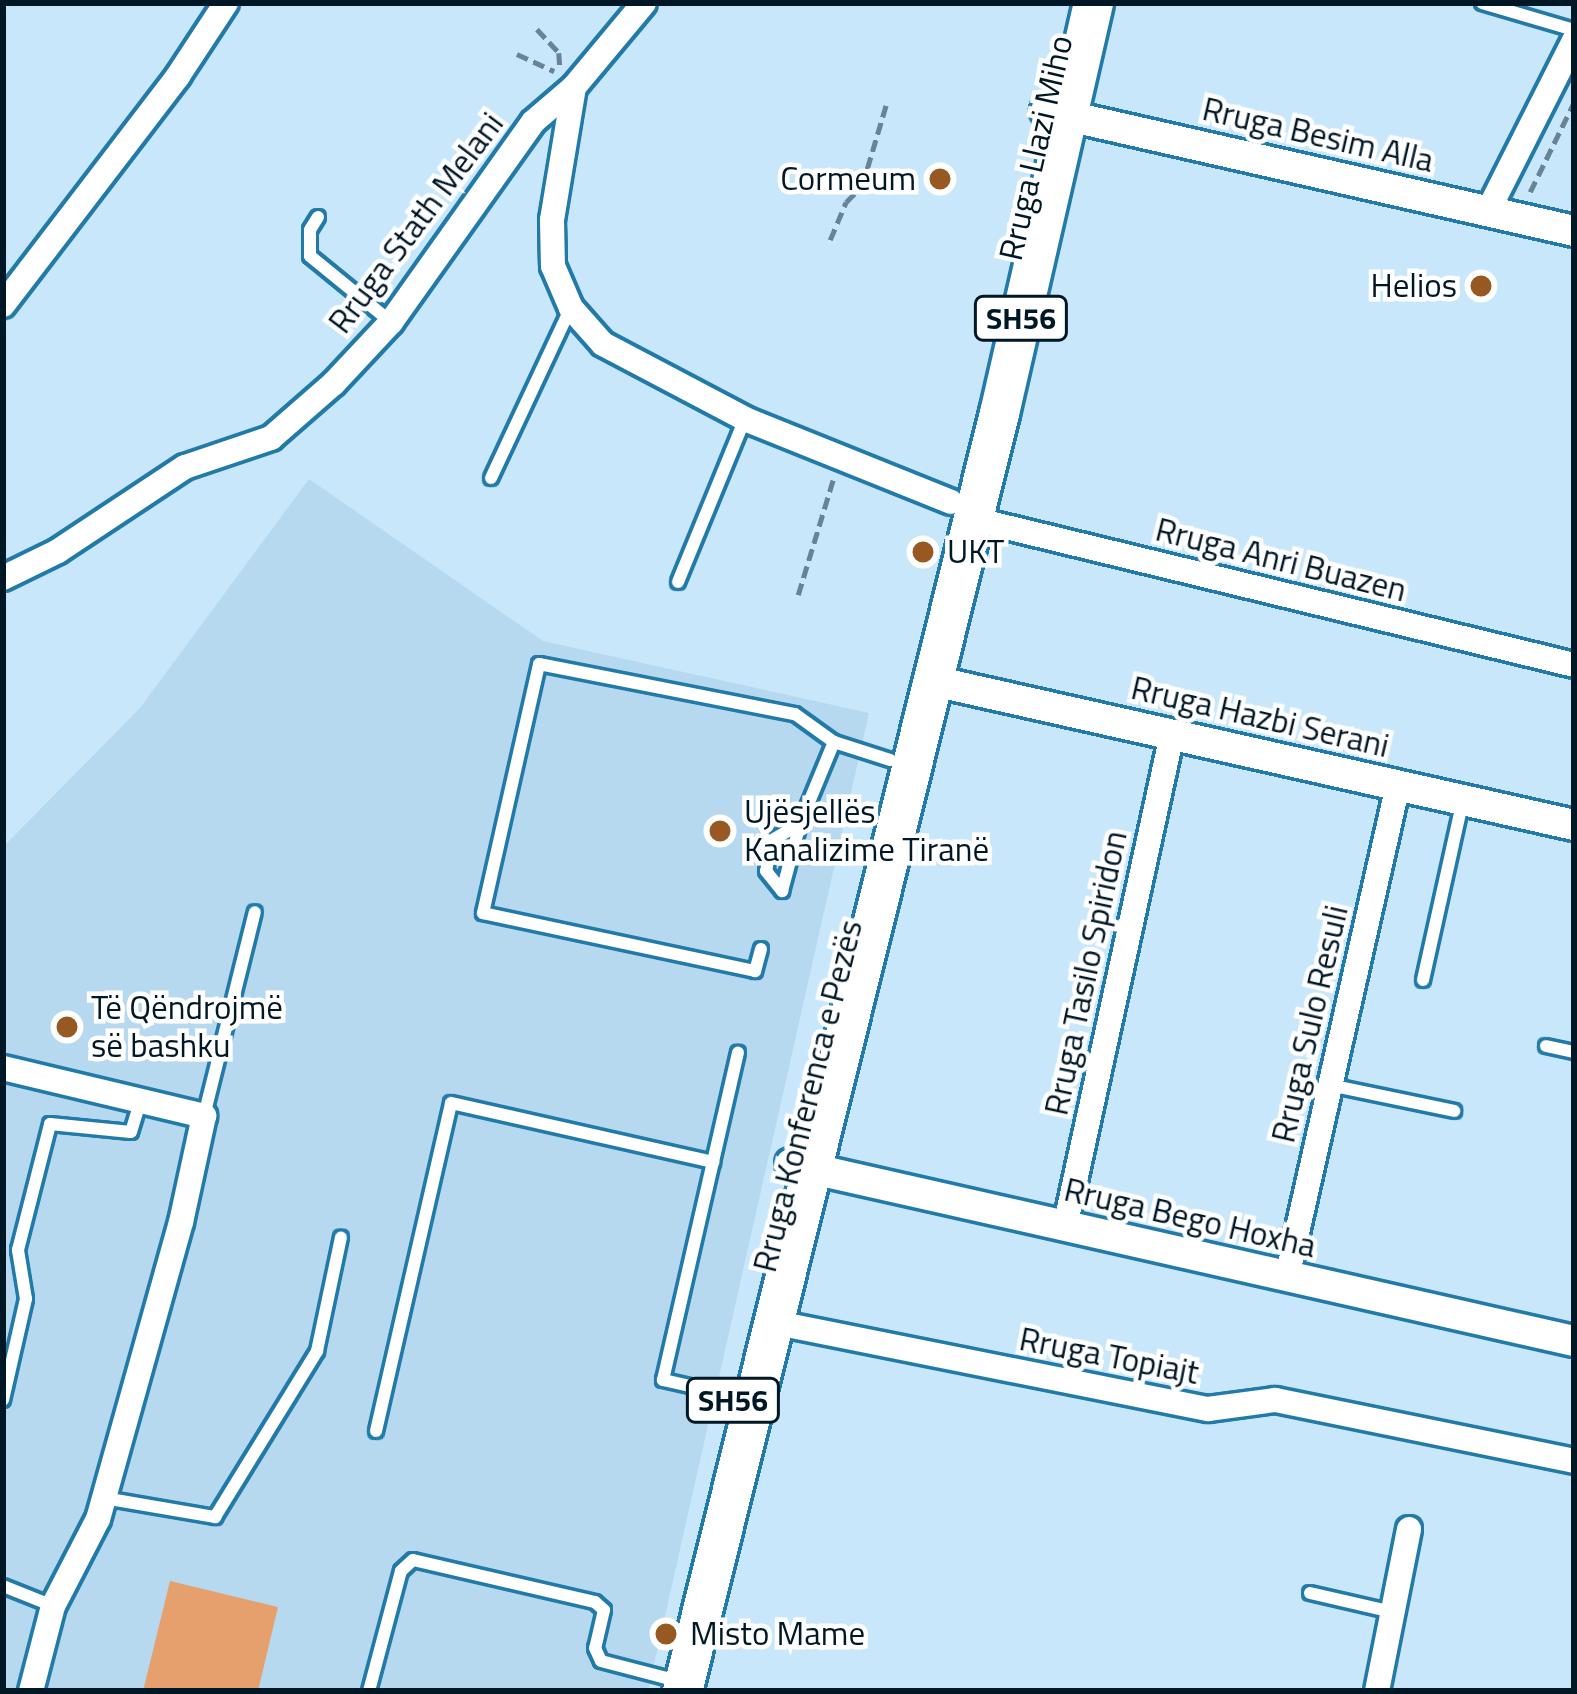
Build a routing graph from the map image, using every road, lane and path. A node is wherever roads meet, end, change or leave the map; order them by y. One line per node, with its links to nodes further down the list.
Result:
1 (226, 3): 19 (street)
2 (644, 3): 10 (street, Rruga Stath Melani)
3 (1070, 3): 13 (main road, Rruga Llazi Miho / SH56)
4 (1093, 3): 13 (main road, Rruga Llazi Miho / SH56)
5 (1482, 3): 7 (lane)
6 (537, 28): 9 (path)
7 (1574, 30)
8 (1574, 40): 15 (street)
9 (517, 54)
10 (574, 87): 20 (street); 21 (street, Rruga Stath Melani)
11 (1574, 102): 14 (path)
12 (886, 105): 18 (path)
13 (1057, 113): 15 (street, Rruga Besim Alla); 25 (main road, Rruga Llazi Miho / SH56)
14 (1527, 197)
15 (1488, 211): 17 (street, Rruga Besim Alla)
16 (318, 217): 21 (lane)
17 (1574, 231)
18 (830, 239)
19 (3, 305)
20 (571, 308): 22 (street, Rruga Anri Buazen); 24 (lane)
21 (391, 322): 26 (street, Rruga Stath Melani)
22 (745, 419): 23 (street, Rruga Anri Buazen); 27 (lane)
23 (840, 457): 25 (street, Rruga Anri Buazen); 28 (path)
24 (491, 478)
25 (962, 511): 29 (street, Rruga Anri Buazen); 30 (main road, Rruga Konferenca e Pezës / SH56); 33 (main road, Rruga Konferenca e Pezës / SH56)
26 (3, 578)
27 (678, 582)
28 (798, 595)
29 (1574, 665)
30 (929, 680): 31 (street, Rruga Hazbi Serani); 50 (main road, Rruga Konferenca e Pezës / SH56)
31 (1172, 734): 34 (street, Rruga Hazbi Serani); 51 (street, Rruga Tasilo Spiridon)
32 (834, 742): 33 (lane); 36 (lane); 39 (lane)
33 (890, 760): 50 (main road, Rruga Konferenca e Pezës / SH56)
34 (1398, 785): 35 (street, Rruga Hazbi Serani); 45 (street, Rruga Sulo Resuli)
35 (1463, 800): 37 (street, Rruga Hazbi Serani); 40 (lane)
36 (800, 824): 36 (lane)
37 (1574, 825)
38 (255, 912): 48 (lane)
39 (760, 949)
40 (1423, 980)
41 (1546, 1046): 43 (lane)
42 (738, 1052): 49 (lane)
43 (1574, 1052)
44 (3, 1068): 46 (street)
45 (1330, 1085): 47 (lane); 53 (street, Rruga Sulo Resuli)
46 (140, 1102): 48 (street); 57 (lane)
47 (1454, 1111)
48 (203, 1116): 60 (street)
49 (712, 1162): 56 (lane); 58 (lane)
50 (800, 1166): 51 (street, Rruga Bego Hoxha); 54 (main road, Rruga Konferenca e Pezës / SH56); 56 (main road, Rruga Konferenca e Pezës / SH56)
51 (1065, 1226): 53 (street, Rruga Bego Hoxha)
52 (341, 1237): 60 (lane)
53 (1287, 1277): 55 (street, Rruga Bego Hoxha)
54 (772, 1322): 59 (street, Rruga Topiajt); 66 (main road, Rruga Konferenca e Pezës / SH56)
55 (1574, 1341)
56 (734, 1396): 66 (main road, Rruga Konferenca e Pezës / SH56)
57 (3, 1400)
58 (376, 1431)
59 (1574, 1461)
60 (104, 1498): 64 (street)
61 (1409, 1529): 65 (street)
62 (3, 1586): 64 (lane)
63 (1310, 1592): 65 (lane)
64 (53, 1606): 67 (street)
65 (1393, 1612): 69 (street)
66 (673, 1687): 68 (lane)
67 (31, 1691)
68 (369, 1691)
69 (1377, 1691)

